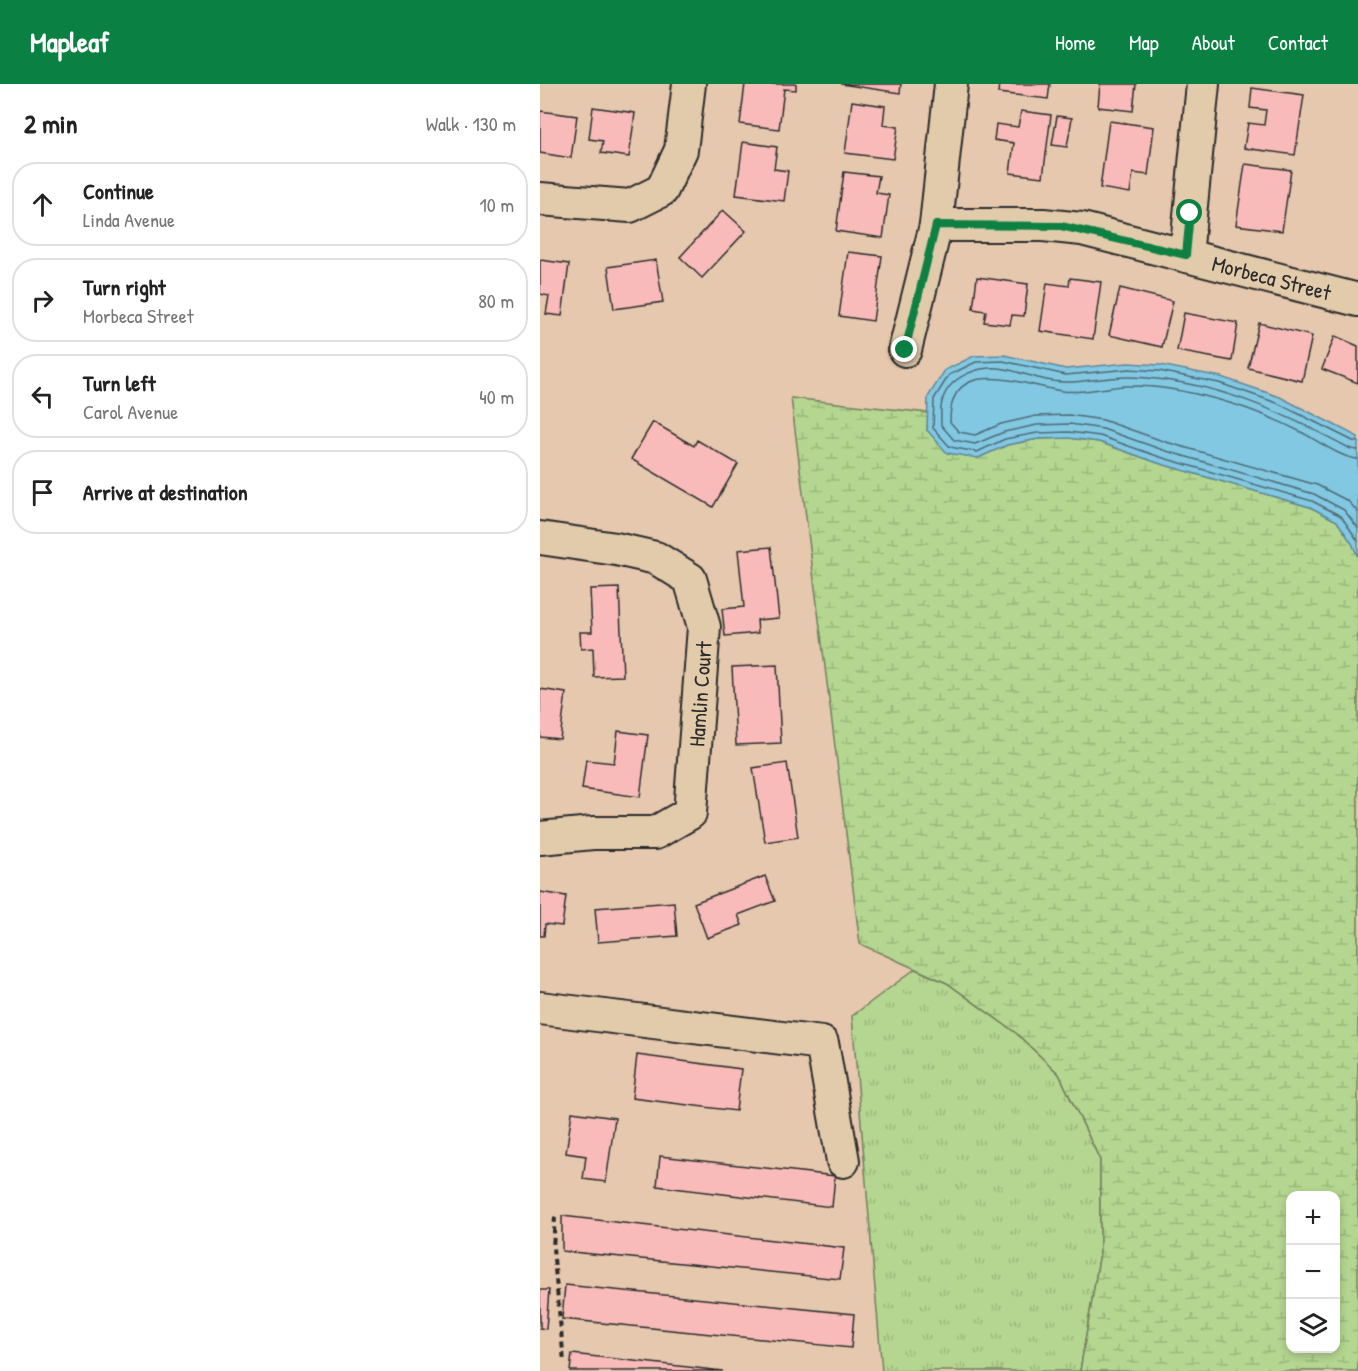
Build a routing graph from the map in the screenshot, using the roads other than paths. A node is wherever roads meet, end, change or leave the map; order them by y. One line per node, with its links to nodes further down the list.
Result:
1 (689, 84): 4 (street)
2 (951, 84): 5 (street)
3 (1203, 84): 6 (street)
4 (540, 199)
5 (936, 225): 6 (street, Morbeca Street); 8 (street)
6 (1186, 255): 7 (street, Morbeca Street)
7 (1358, 300)
8 (905, 350)
9 (540, 538): 10 (street, Hamlin Court)
10 (540, 838)
11 (540, 1008): 12 (street)
12 (843, 1161)

